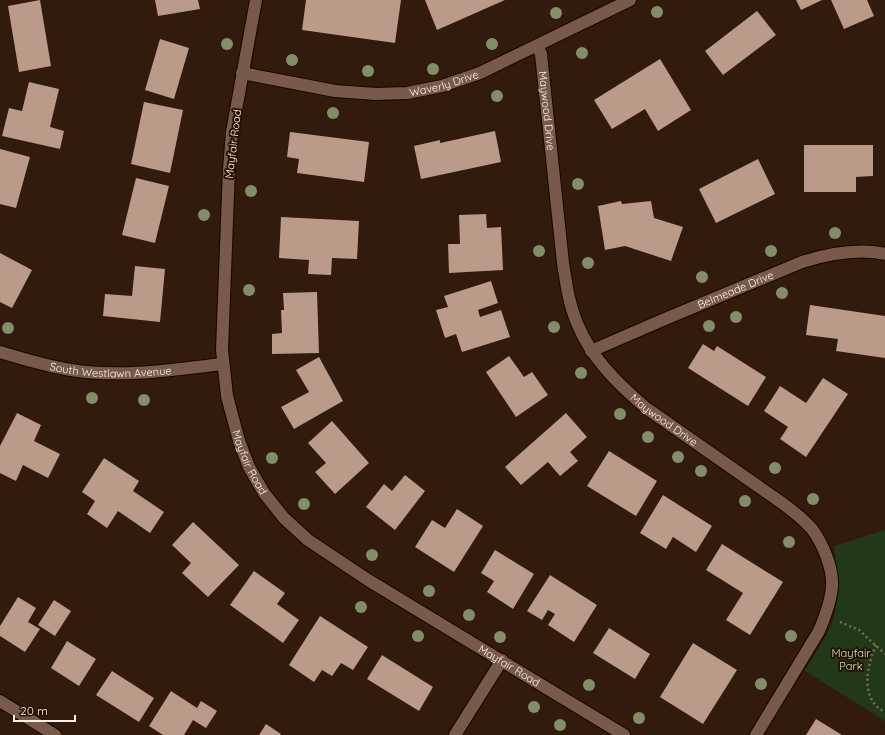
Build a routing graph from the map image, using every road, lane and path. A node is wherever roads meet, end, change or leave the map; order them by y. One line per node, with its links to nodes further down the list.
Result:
1 (256, 0): 4 (street, Mayfair Road)
2 (630, 0): 3 (street, Waverly Drive)
3 (536, 46): 4 (street, Waverly Drive); 6 (street, Maywood Drive)
4 (242, 73): 8 (street, Mayfair Road)
5 (885, 254): 6 (street, Belmeade Drive)
6 (591, 351): 9 (street, Maywood Drive)
7 (0, 352): 8 (street, South Westlawn Avenue)
8 (222, 364): 12 (street, Mayfair Road)
9 (826, 616): 10 (path); 18 (street, Maywood Drive)
10 (876, 645): 11 (path); 14 (path)
11 (885, 654)
12 (502, 660): 16 (street); 17 (street, Mayfair Road)
13 (0, 701): 15 (street)
14 (885, 712)
15 (55, 735)
16 (455, 735)
17 (624, 735)
18 (756, 735)

